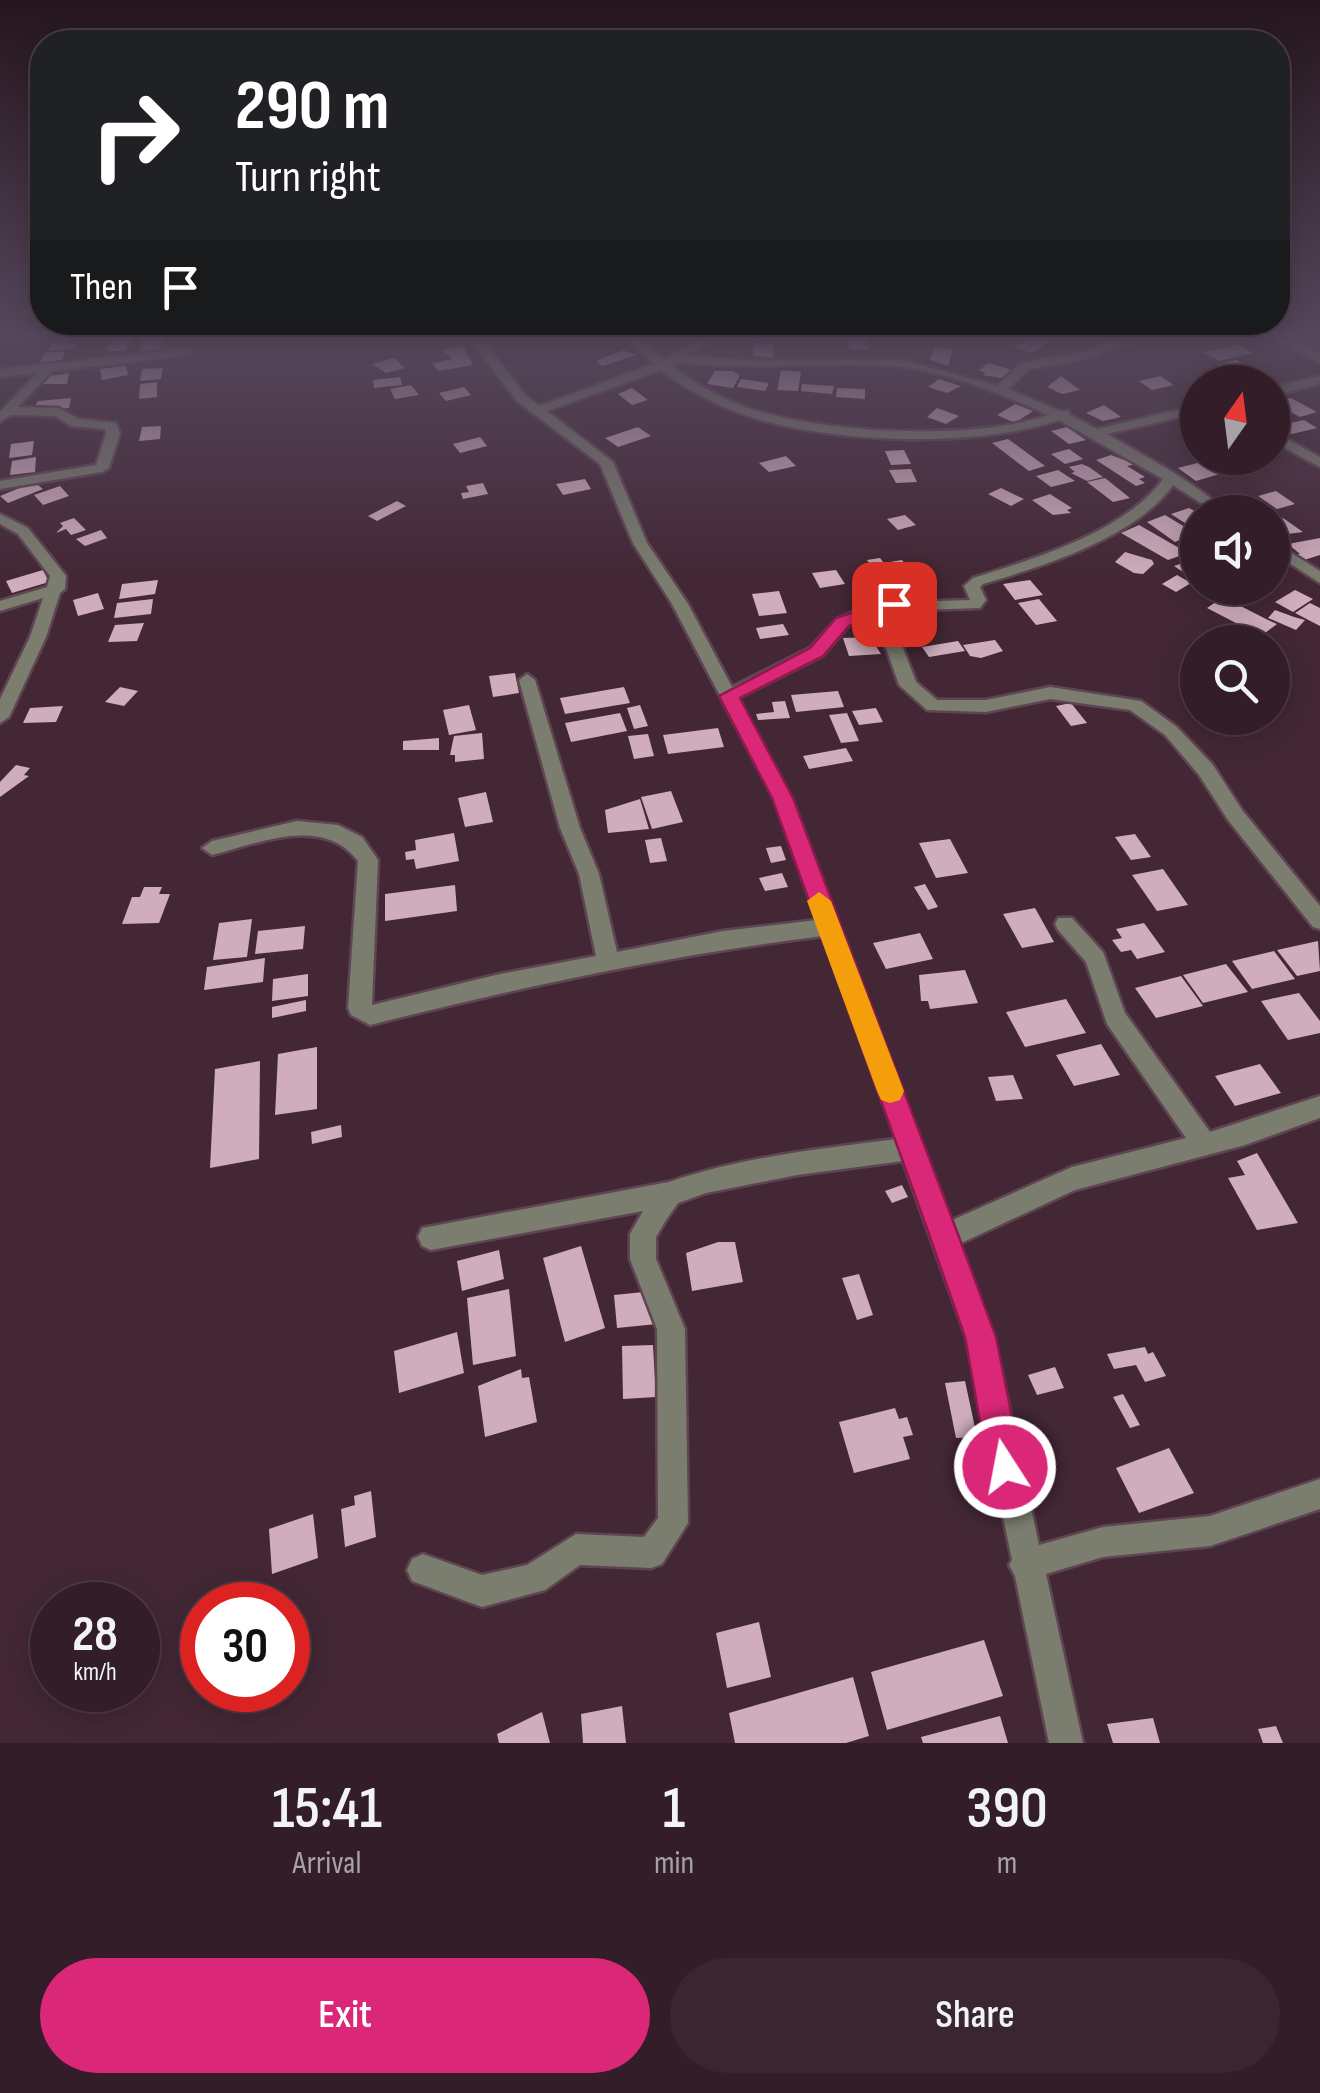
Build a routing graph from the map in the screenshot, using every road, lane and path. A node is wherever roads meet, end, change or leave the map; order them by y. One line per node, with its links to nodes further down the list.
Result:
1 (65, 416): 11 (street)
2 (551, 416): 20 (street)
3 (756, 416): 4 (street)
4 (1058, 416)
5 (1069, 416): 7 (street)
6 (1167, 416): 7 (street)
7 (1100, 432): 10 (street)
8 (1290, 446): 9 (street)
9 (1320, 463)
10 (1171, 477): 12 (street); 18 (street)
11 (0, 484)
12 (1198, 495)
13 (0, 518): 16 (street)
14 (1290, 557): 15 (street)
15 (1320, 578)
16 (57, 589): 17 (street); 21 (street)
17 (0, 606)
18 (879, 606): 20 (street); 23 (street)
19 (528, 680): 26 (street)
20 (728, 696): 25 (street)
21 (0, 718)
22 (212, 848): 26 (street)
23 (1320, 921)
24 (1066, 924): 28 (street)
25 (829, 926): 26 (street); 29 (street)
26 (608, 963)
27 (1320, 1108): 28 (street)
28 (1204, 1143): 31 (street)
29 (910, 1149): 30 (street); 31 (street)
30 (668, 1194): 32 (street); 35 (street)
31 (945, 1237): 34 (street)
32 (430, 1238)
33 (1320, 1494): 34 (street)
34 (1026, 1566): 36 (street)
35 (422, 1570)
36 (1066, 1743)

